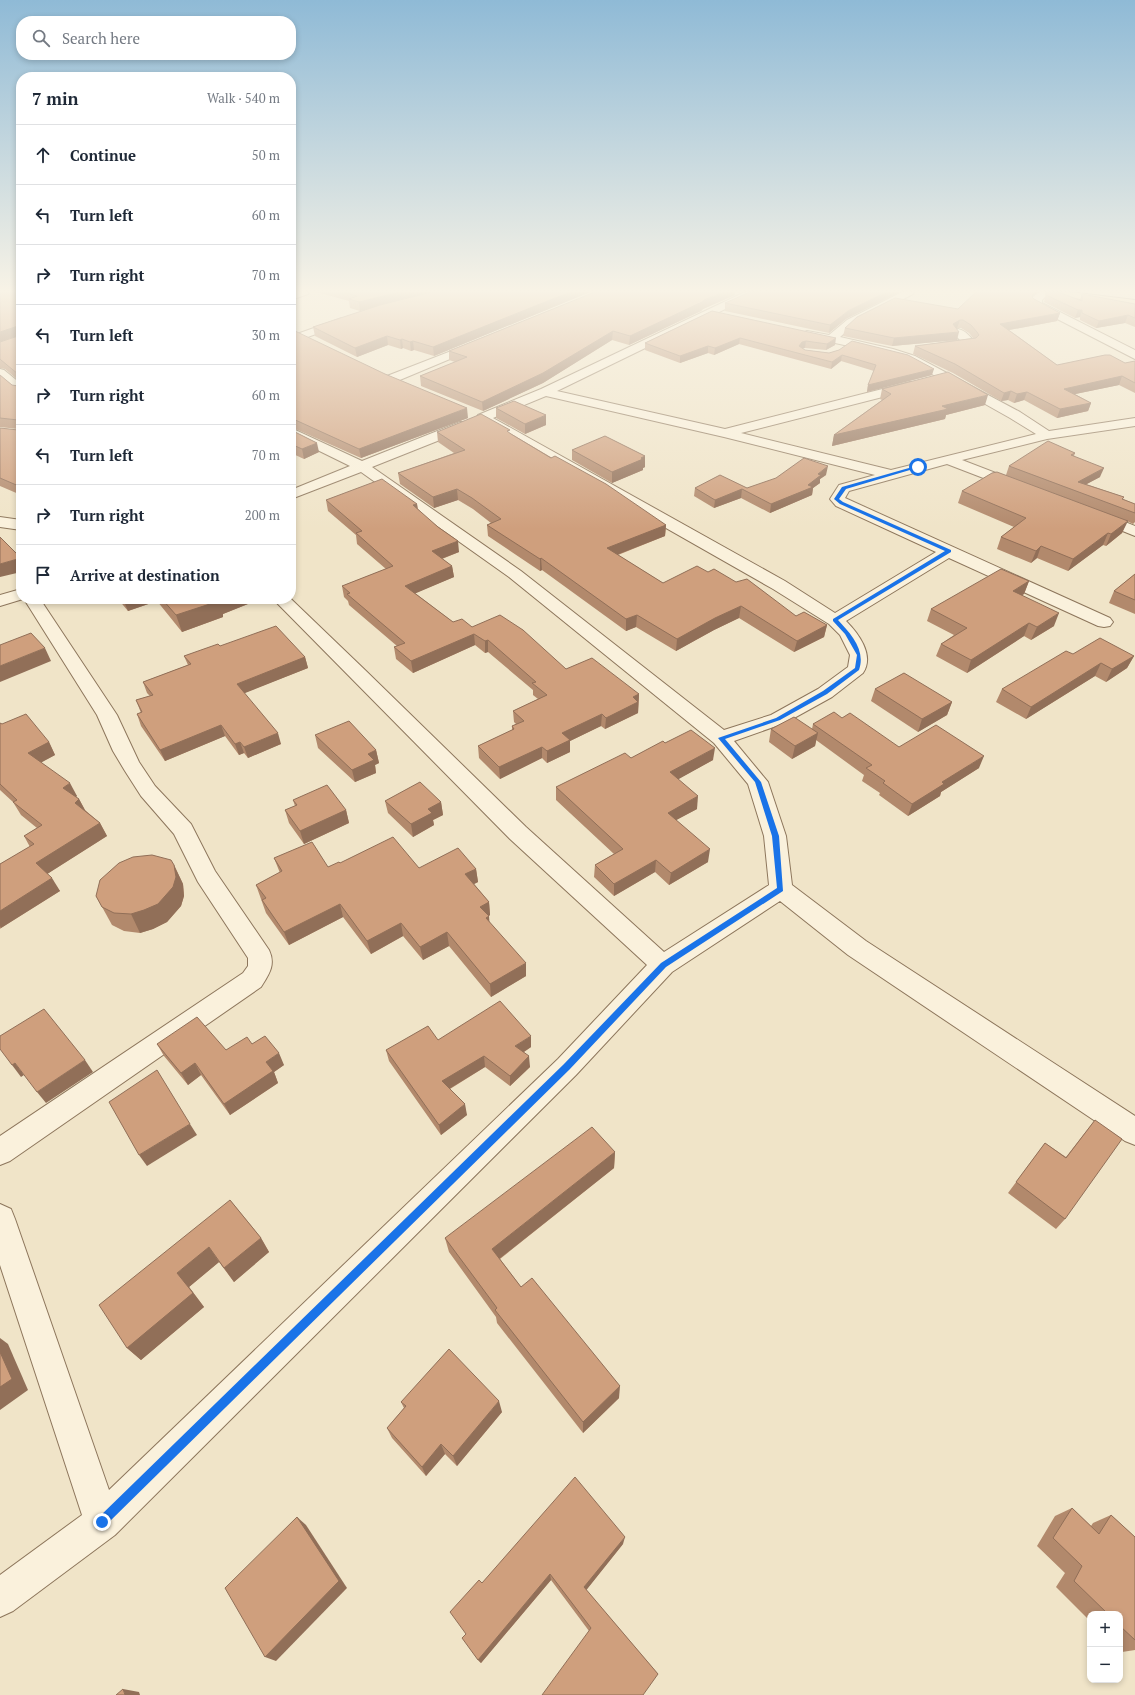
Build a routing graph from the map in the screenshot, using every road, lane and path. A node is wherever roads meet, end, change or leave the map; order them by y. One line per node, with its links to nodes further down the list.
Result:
1 (412, 371): 7 (street)
2 (587, 371): 10 (street)
3 (937, 371): 6 (street)
4 (0, 373): 9 (street)
5 (378, 373): 7 (street)
6 (948, 377): 14 (street); 16 (street)
7 (391, 380): 8 (street)
8 (406, 385)
9 (16, 386)
10 (545, 392): 12 (street); 14 (street)
11 (469, 412): 12 (street)
12 (483, 418): 18 (street); 31 (street)
13 (1135, 422): 16 (street)
14 (725, 433): 19 (street)
15 (296, 434): 18 (street)
16 (1047, 435): 17 (street)
17 (949, 460): 19 (street); 20 (street)
18 (363, 467): 21 (street); 33 (street)
19 (892, 475): 26 (street)
20 (1031, 491)
21 (296, 493)
22 (1083, 511): 25 (street)
23 (0, 522): 24 (street)
24 (16, 524)
25 (1135, 530)
26 (949, 551): 31 (street); 32 (street)
27 (16, 596): 28 (street)
28 (0, 601)
29 (35, 604): 37 (street)
30 (286, 604): 35 (street)
31 (835, 620): 33 (street)
32 (1104, 622)
33 (721, 738): 34 (street)
34 (781, 889): 35 (street); 36 (street)
35 (663, 965): 39 (street)
36 (1135, 1132)
37 (0, 1152)
38 (3, 1238): 39 (street)
39 (102, 1522): 40 (street)
40 (0, 1598)

